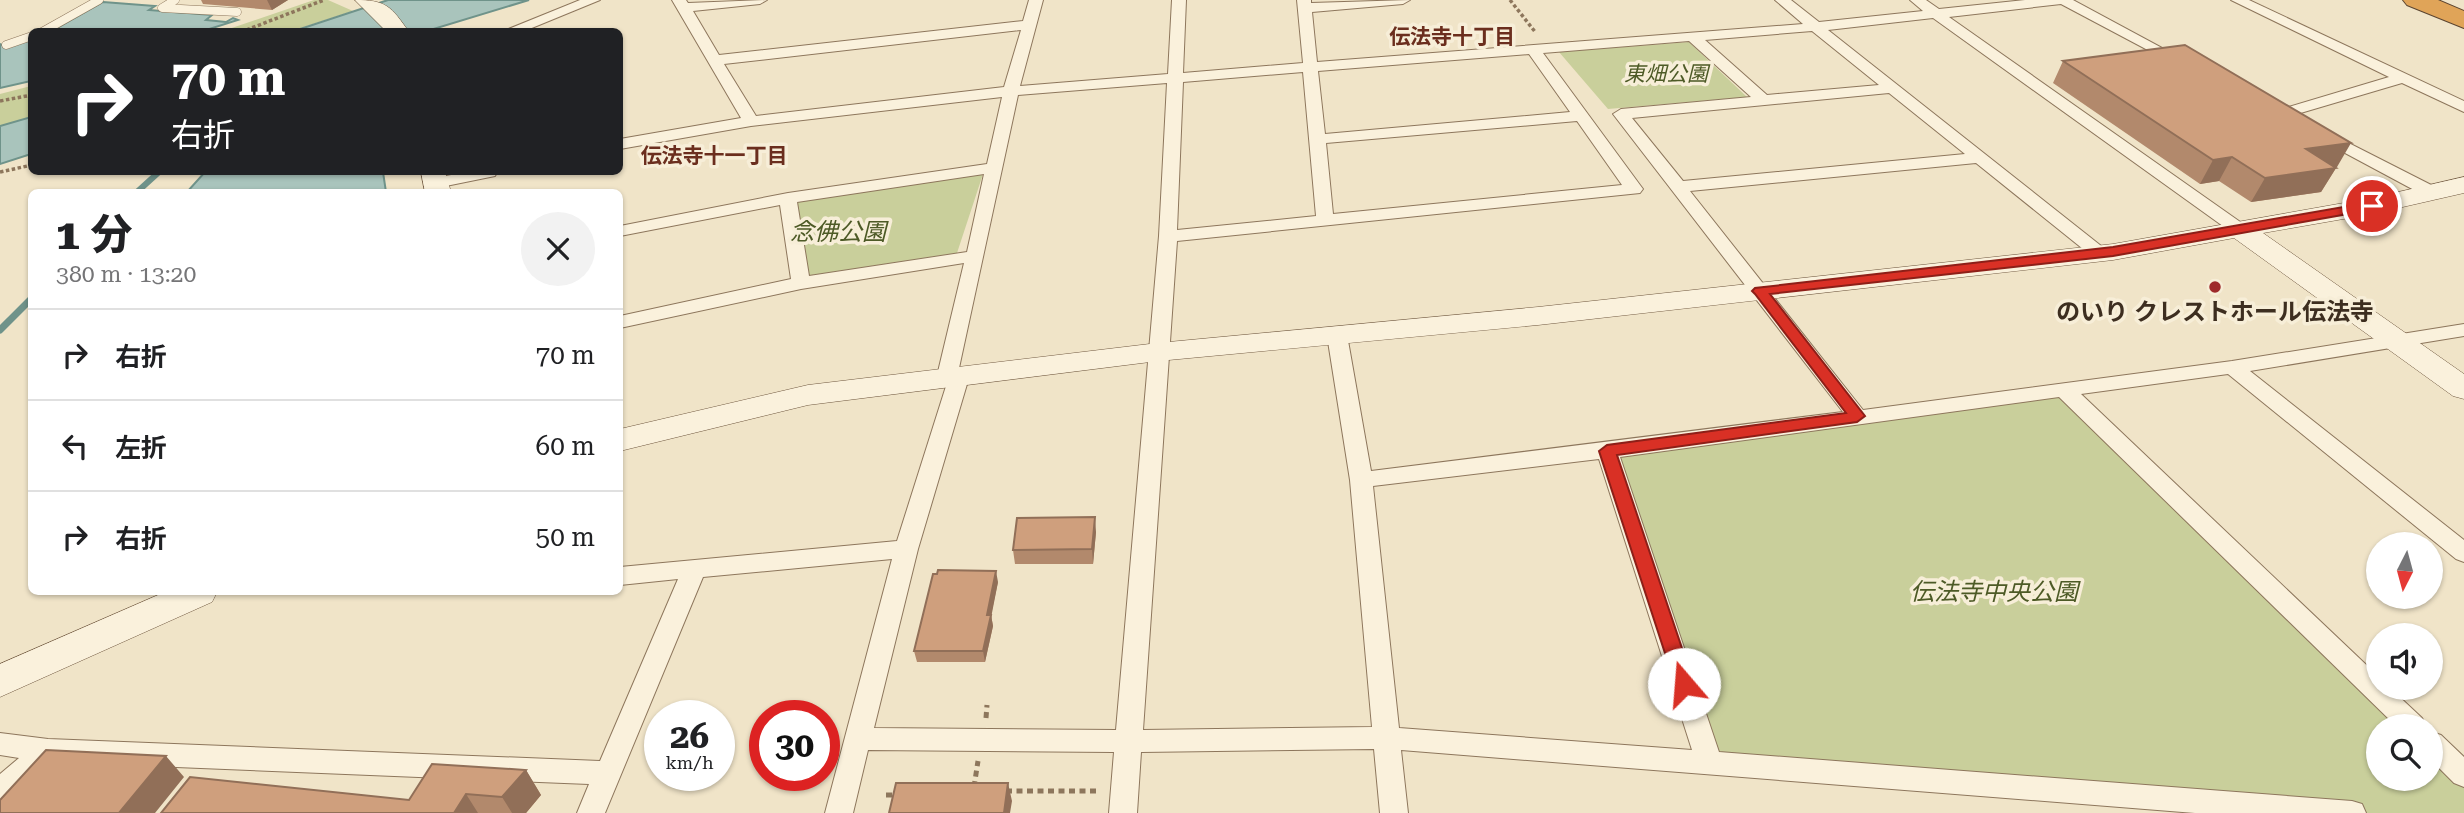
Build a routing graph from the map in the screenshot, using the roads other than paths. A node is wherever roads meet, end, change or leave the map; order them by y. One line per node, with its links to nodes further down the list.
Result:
1 (99, 0): 26 (lane)
2 (175, 0): 19 (lane)
3 (365, 0): 27 (street)
4 (593, 0): 22 (street)
5 (760, 0): 16 (street)
6 (1036, 0): 24 (street)
7 (1179, 0): 37 (street)
8 (1403, 0): 17 (street)
9 (1782, 0): 25 (street)
10 (1917, 0): 20 (street)
11 (2063, 0): 20 (street); 36 (street)
12 (2238, 0): 38 (street)
13 (2416, 0): 23 (highway)
14 (2429, 0): 21 (highway)
15 (2446, 0): 18 (highway)
16 (681, 4): 34 (street)
17 (1304, 4): 35 (street)
18 (2464, 7)
19 (237, 12)
20 (1937, 15): 25 (street); 57 (street)
21 (2464, 15)
22 (553, 17): 28 (street); 29 (street)
23 (2464, 20)
24 (1029, 25): 34 (street); 40 (street)
25 (1814, 27): 31 (street); 39 (street)
26 (50, 28)
27 (396, 28)
28 (520, 28)
29 (557, 28)
30 (28, 37): 32 (lane)
31 (1693, 37): 33 (street); 41 (street)
32 (6, 45)
33 (1533, 50): 35 (street); 43 (street)
34 (716, 60): 44 (street)
35 (1312, 67): 37 (street); 45 (street)
36 (2199, 71)
37 (1176, 77): 40 (street); 58 (street)
38 (2400, 79): 42 (street); 53 (street)
39 (1893, 88): 41 (street); 47 (street)
40 (1011, 91): 44 (street); 48 (street)
41 (1763, 100): 52 (street)
42 (2464, 107)
43 (1580, 116): 45 (street); 55 (street)
44 (751, 121): 46 (street)
45 (1319, 139): 55 (street)
46 (623, 143)
47 (1980, 158): 52 (street); 59 (street)
48 (992, 168): 54 (street); 60 (street)
49 (473, 175): 50 (street)
50 (436, 182)
51 (2464, 185): 53 (street)
52 (1678, 187): 62 (street)
53 (2435, 194): 57 (street)
54 (788, 198): 56 (street); 61 (street)
55 (1325, 220): 58 (street)
56 (623, 230)
57 (2240, 230): 59 (street); 66 (street)
58 (1168, 236): 67 (street)
59 (2099, 253): 62 (street)
60 (975, 256): 61 (street); 69 (street)
61 (801, 283): 63 (street)
62 (1760, 291): 65 (street); 72 (street)
63 (623, 321)
64 (2464, 331): 66 (street)
65 (1337, 335): 67 (street); 75 (street)
66 (2399, 343): 68 (street); 71 (street)
67 (1158, 352): 69 (street); 85 (street)
68 (2232, 368): 70 (street); 77 (street)
69 (954, 375): 73 (street); 76 (street)
70 (2062, 388): 72 (street); 82 (street)
71 (2464, 389)
72 (1857, 416): 74 (street)
73 (623, 439)
74 (1607, 451): 75 (street); 89 (street)
75 (1361, 480): 83 (street)
76 (906, 549): 78 (street); 84 (street)
77 (2464, 553)
78 (695, 568): 79 (street); 90 (street)
79 (623, 576)
80 (192, 595): 81 (street)
81 (0, 681)
82 (2401, 714)
83 (1388, 738): 85 (street); 89 (street); 97 (street)
84 (858, 739): 85 (street); 95 (street)
85 (1129, 741): 96 (street)
86 (0, 744): 87 (street)
87 (48, 750): 90 (street); 92 (street)
88 (2443, 755): 91 (street)
89 (1709, 762): 93 (street)
90 (609, 773): 94 (street)
91 (2464, 775)
92 (0, 791)
93 (2115, 804): 98 (street)
94 (591, 813)
95 (839, 813)
96 (1124, 813)
97 (1394, 813)
98 (2352, 813)

